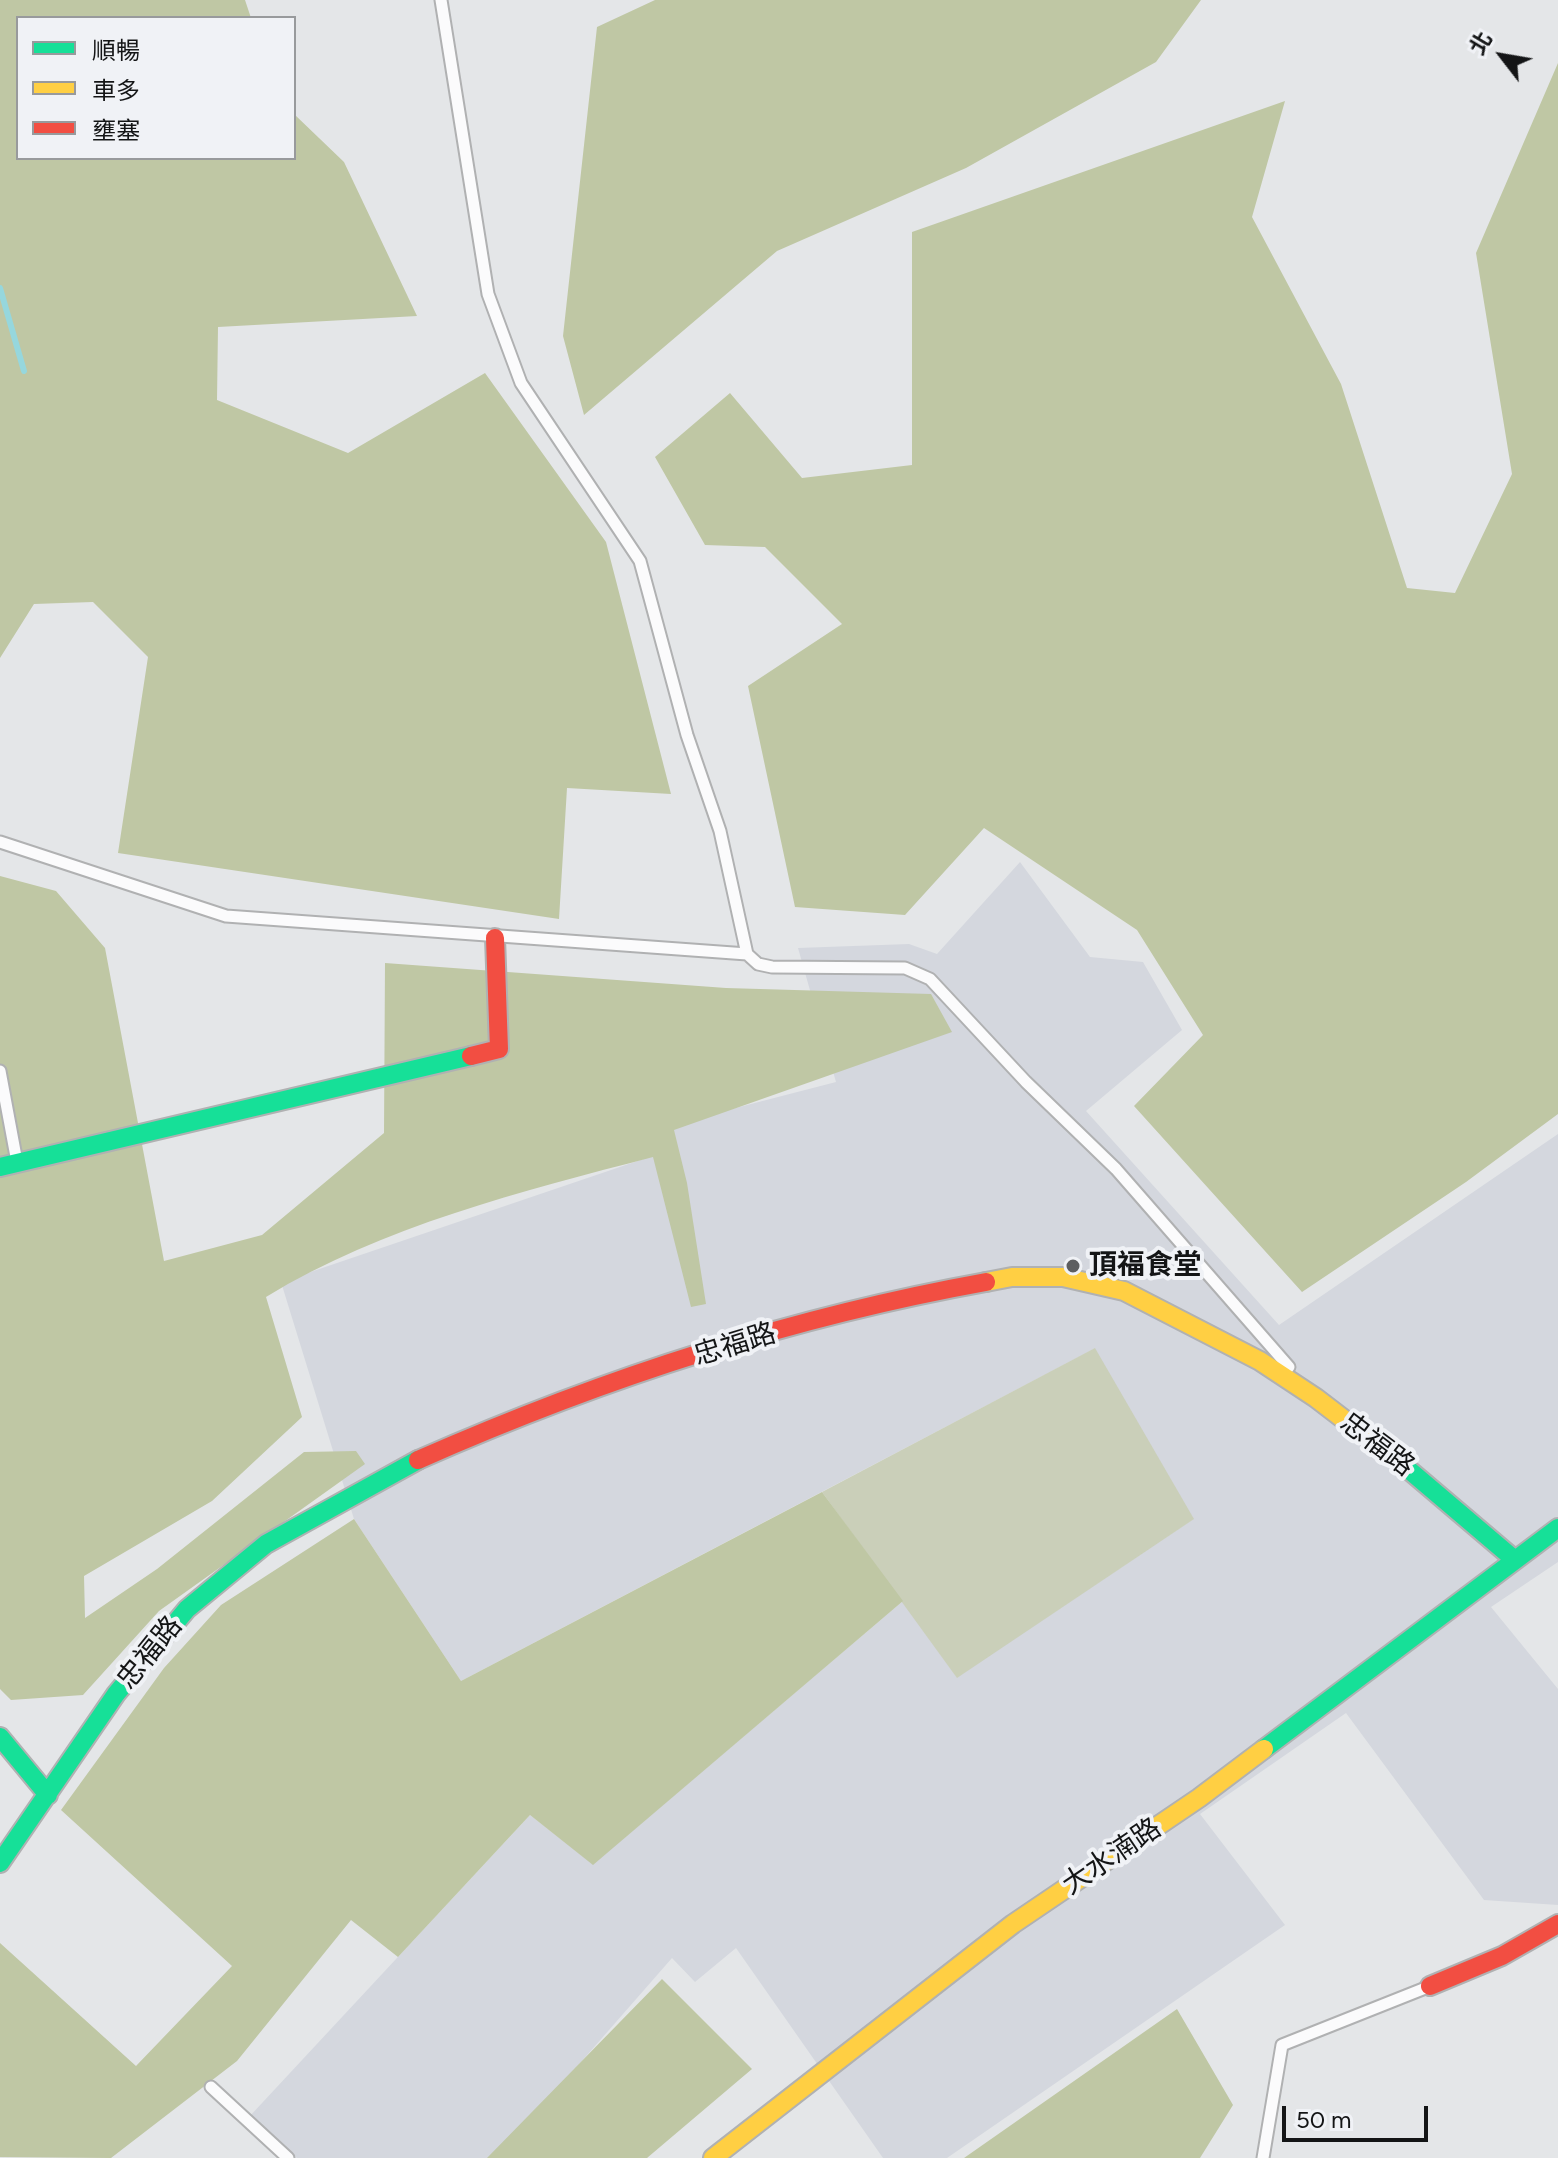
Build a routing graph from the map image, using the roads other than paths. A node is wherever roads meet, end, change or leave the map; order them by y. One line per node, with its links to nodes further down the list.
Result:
1 (441, 0): 4 (lane)
2 (0, 842): 3 (lane)
3 (495, 938): 4 (lane); 6 (street)
4 (747, 954): 7 (lane)
5 (0, 1071): 6 (lane)
6 (8, 1165)
7 (1316, 1398): 9 (street, 忠福路); 11 (street, 忠福路)
8 (1558, 1528): 9 (street)
9 (1515, 1560): 17 (street, 大水湳路)
10 (0, 1737): 11 (street)
11 (48, 1795): 12 (street, 忠福路)
12 (0, 1863)
13 (1558, 1924): 14 (street)
14 (1430, 1986): 18 (lane)
15 (211, 2087): 16 (lane)
16 (288, 2158)
17 (713, 2158)
18 (1263, 2158)

